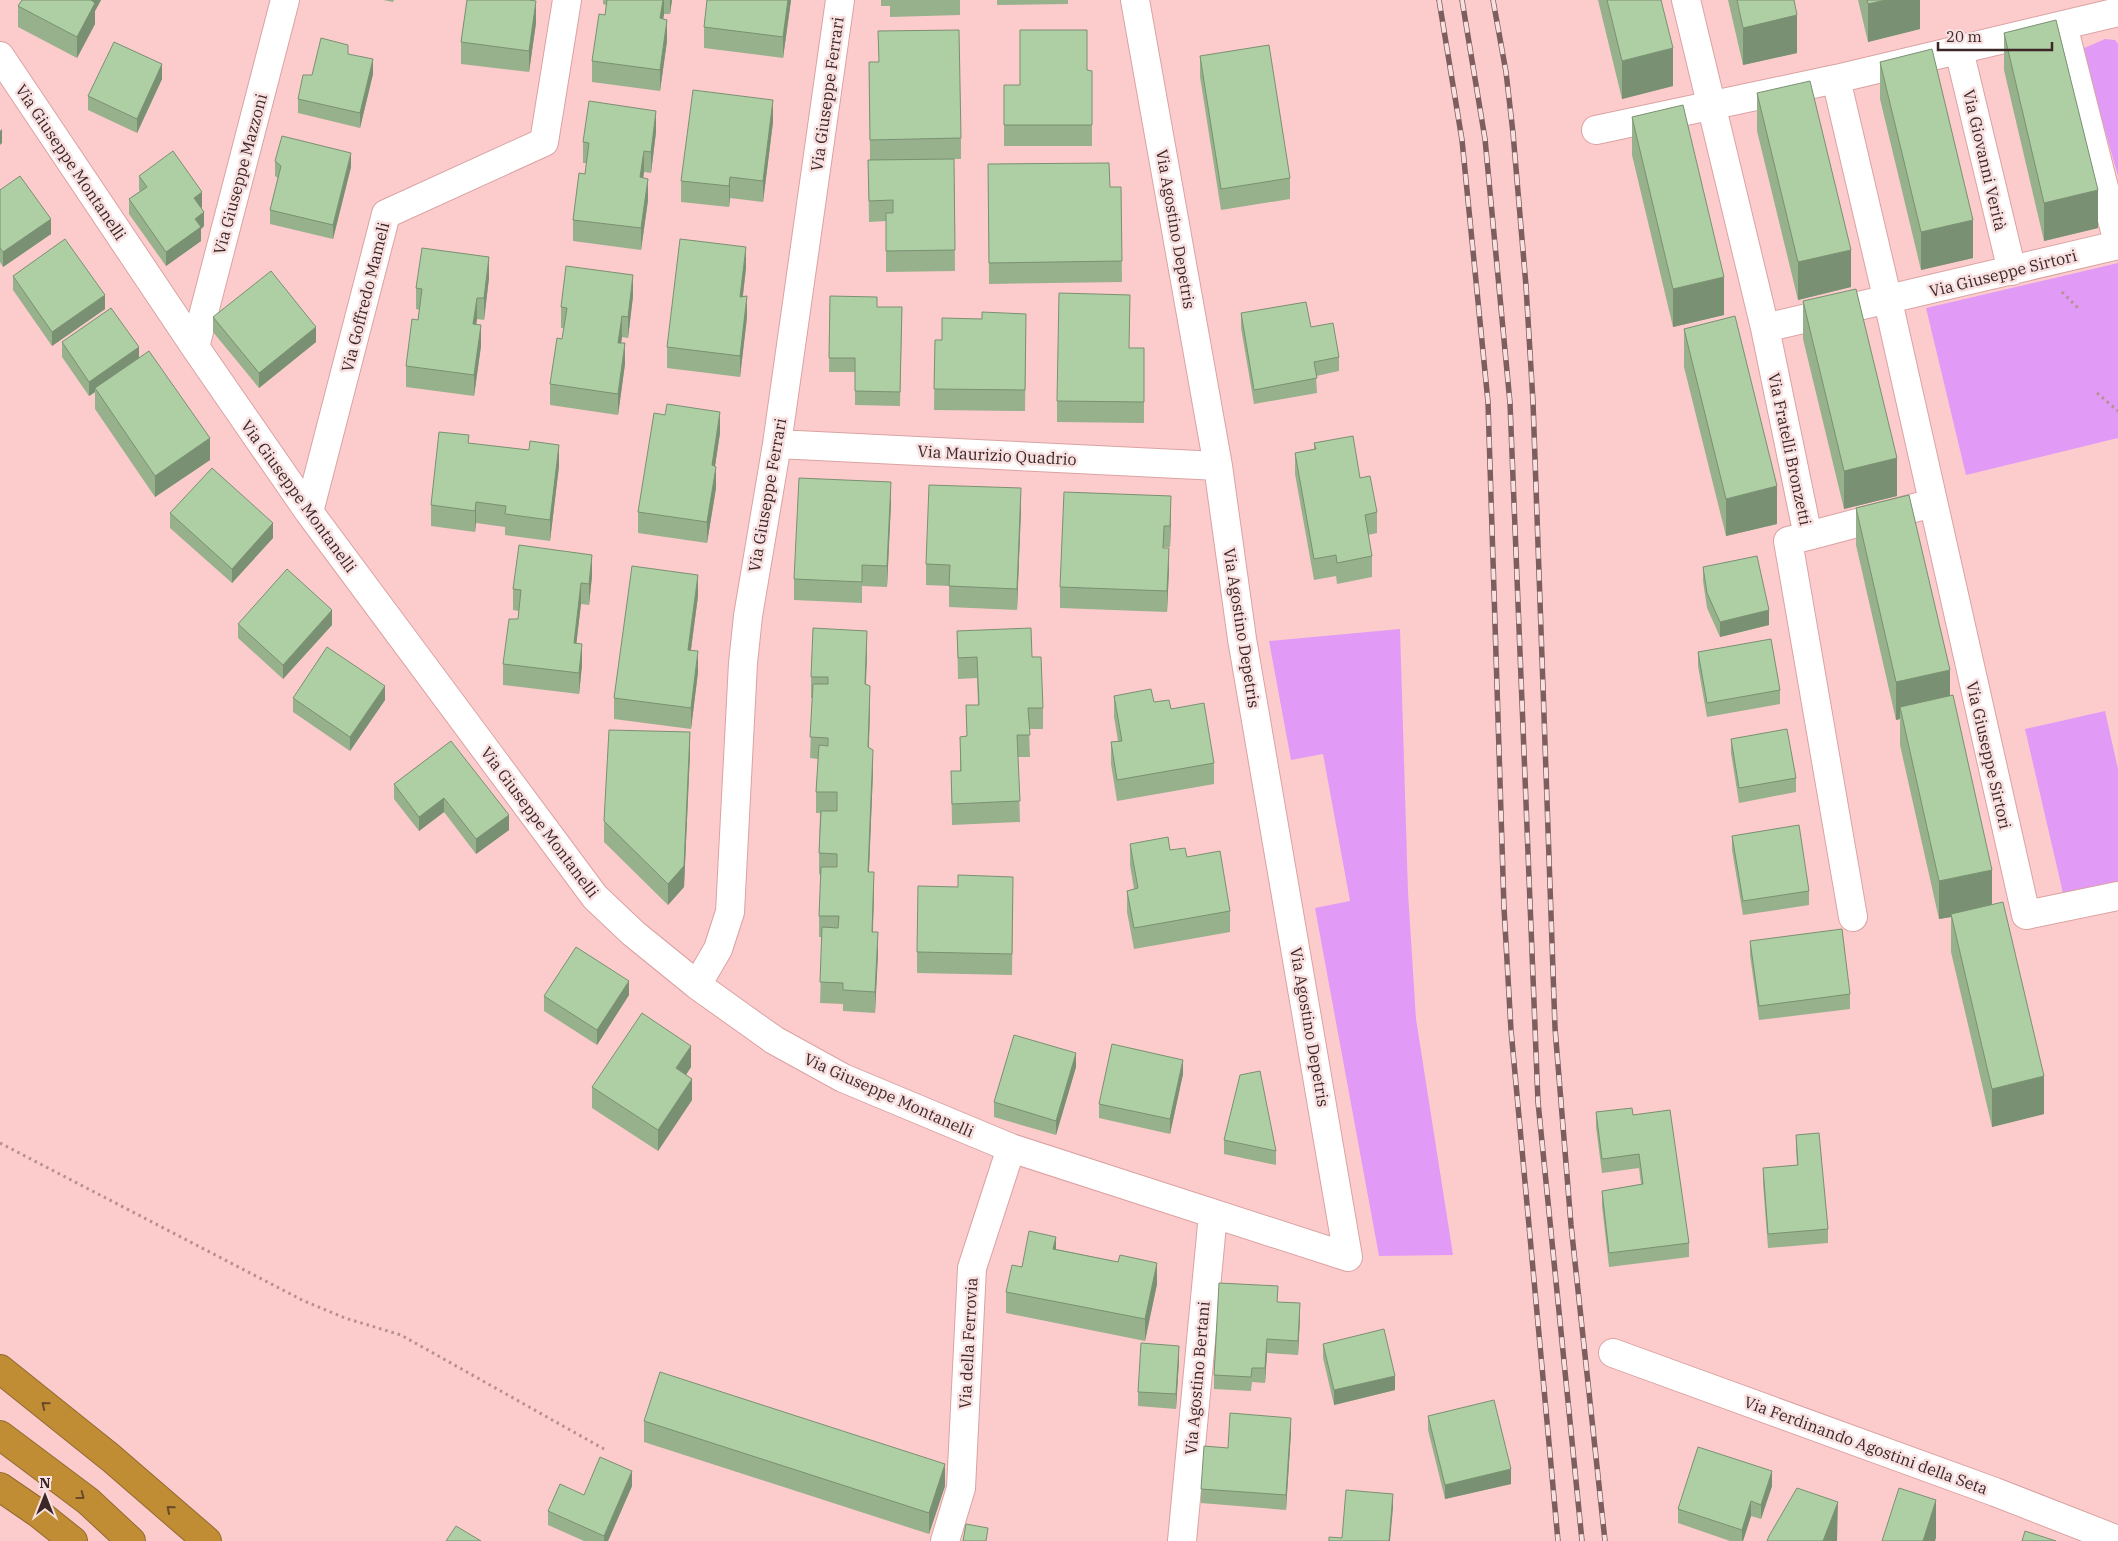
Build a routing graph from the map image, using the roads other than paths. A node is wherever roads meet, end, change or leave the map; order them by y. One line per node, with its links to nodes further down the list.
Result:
1 (285, 0): 17 (street, Via Giuseppe Mazzoni)
2 (567, 0): 21 (street, Via Goffredo Mameli)
3 (840, 0): 18 (street, Via Giuseppe Ferrari)
4 (1135, 0): 19 (street, Via Agostino Depetris)
5 (1686, 0): 11 (street, Via Fratelli Bronzetti)
6 (2118, 12): 7 (street)
7 (2063, 25): 8 (street); 13 (street)
8 (1959, 50): 10 (street); 14 (street, Via Giovanni Verità)
9 (0, 56): 17 (street, Via Giuseppe Montanelli)
10 (1836, 79): 11 (street); 15 (street, Via Giuseppe Sirtori)
11 (1712, 106): 12 (street); 16 (street, Via Fratelli Bronzetti)
12 (1596, 130)
13 (2118, 244): 14 (street, Via Giuseppe Sirtori)
14 (2012, 271): 15 (street, Via Giuseppe Sirtori)
15 (1888, 301): 16 (street, Via Giuseppe Sirtori); 20 (street, Via Giuseppe Sirtori)
16 (1765, 328): 22 (street, Via Fratelli Bronzetti)
17 (195, 347): 21 (street, Via Giuseppe Montanelli)
18 (777, 444): 19 (street, Via Maurizio Quadrio); 25 (street, Via Giuseppe Ferrari)
19 (1218, 466): 28 (street, Via Agostino Depetris)
20 (1933, 503): 22 (street); 23 (street, Via Giuseppe Sirtori)
21 (309, 512): 25 (street, Via Giuseppe Montanelli)
22 (1808, 536): 24 (street, Via Fratelli Bronzetti)
23 (2118, 896)
24 (1853, 917)
25 (698, 986): 26 (street, Via Giuseppe Montanelli)
26 (1011, 1148): 27 (street, Via Giuseppe Montanelli); 37 (street, Via della Ferrovia)
27 (1213, 1214): 28 (street, Via Giuseppe Montanelli); 38 (street, Via Agostino Bertani)
28 (1348, 1257)
29 (1613, 1353): 33 (street, Via Ferdinando Agostini della Seta)
30 (0, 1369): 36 (highway, one-way to 30)
31 (0, 1435): 35 (highway, one-way to 35)
32 (0, 1487): 34 (highway)
33 (2118, 1540)
34 (73, 1541)
35 (132, 1541)
36 (207, 1541)
37 (945, 1541)
38 (1182, 1541)

